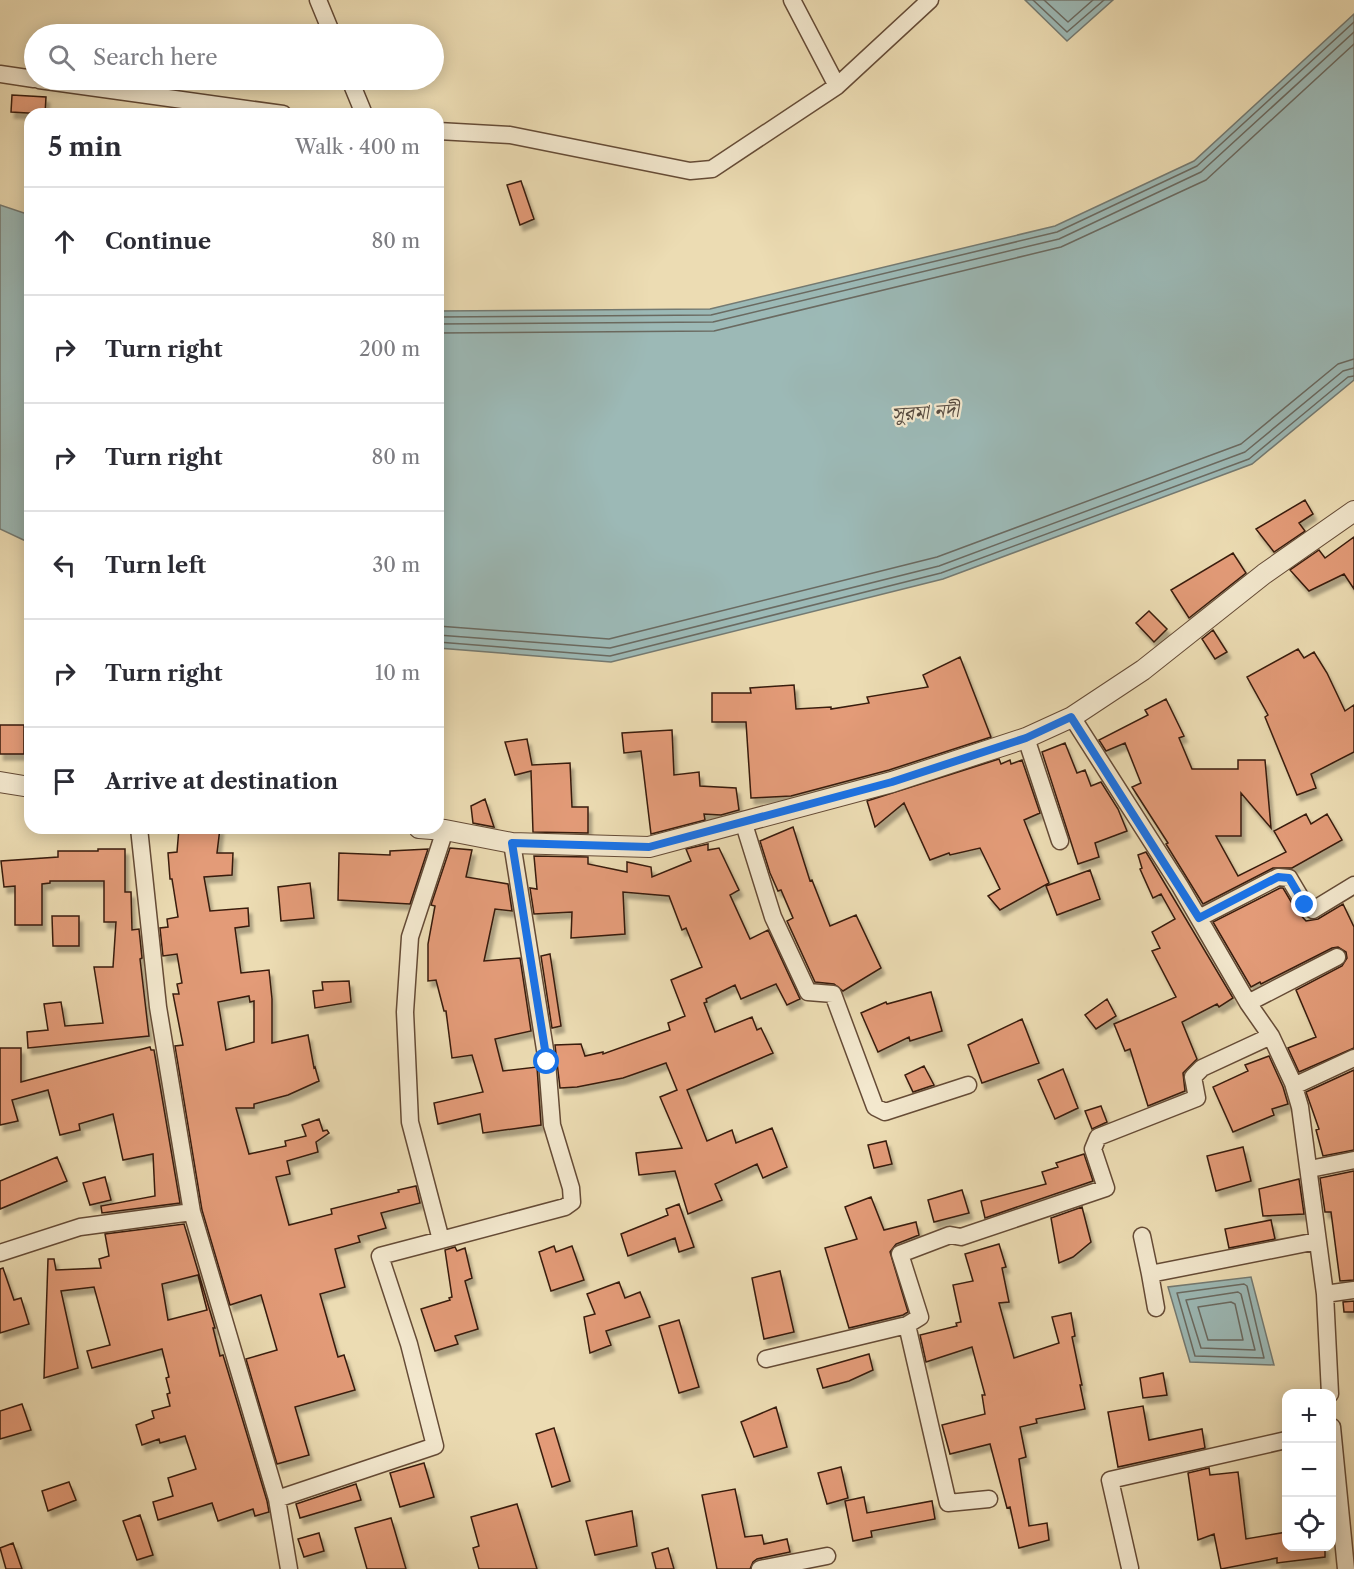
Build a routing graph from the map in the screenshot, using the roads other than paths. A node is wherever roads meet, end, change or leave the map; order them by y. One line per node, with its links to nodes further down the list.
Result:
1 (318, 0): 4 (street)
2 (792, 0): 7 (street)
3 (930, 0): 7 (street)
4 (328, 24)
5 (0, 74): 6 (street)
6 (24, 78)
7 (837, 86): 12 (street)
8 (111, 90): 10 (street)
9 (354, 90): 11 (street)
10 (240, 108)
11 (362, 108)
12 (444, 131)
13 (1354, 511): 14 (street)
14 (1071, 717): 15 (street); 26 (street)
15 (1026, 738): 18 (street); 23 (street)
16 (0, 782): 17 (street)
17 (24, 786)
18 (743, 821): 24 (street); 31 (street)
19 (445, 830): 20 (street); 24 (street)
20 (444, 833)
21 (140, 834): 35 (street)
22 (444, 834): 37 (street)
23 (1060, 841)
24 (512, 843): 37 (street)
25 (1354, 885): 26 (street)
26 (1199, 918): 28 (street)
27 (1336, 957): 28 (street)
28 (1248, 1003): 29 (street)
29 (1272, 1036): 32 (street); 44 (street)
30 (1354, 1058): 32 (street)
31 (968, 1085)
32 (1294, 1086): 34 (street)
33 (1354, 1160): 34 (street)
34 (1310, 1169): 38 (street)
35 (192, 1212): 39 (street); 49 (street)
36 (1142, 1236): 40 (street)
37 (441, 1240): 49 (street)
38 (1317, 1241): 40 (street); 42 (street)
39 (0, 1252)
40 (1150, 1274): 43 (street)
41 (1354, 1290): 42 (street)
42 (1325, 1294): 46 (street)
43 (1156, 1308)
44 (907, 1325): 45 (street); 50 (street)
45 (766, 1359)
46 (1330, 1389)
47 (1282, 1441): 53 (street)
48 (1334, 1443): 52 (street)
49 (277, 1499): 54 (street)
50 (988, 1499)
51 (827, 1556): 55 (street)
52 (1348, 1562)
53 (1130, 1568)
54 (289, 1569)
55 (760, 1569)

